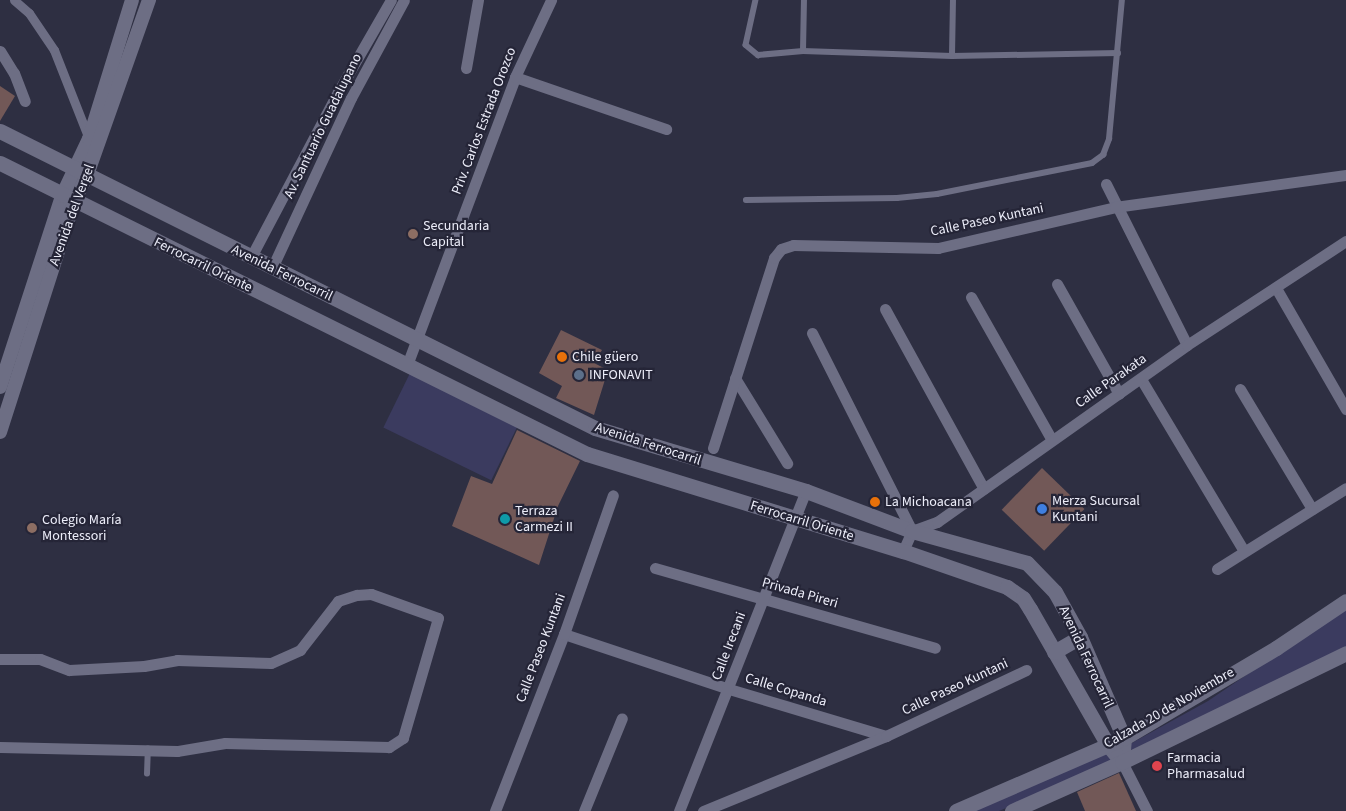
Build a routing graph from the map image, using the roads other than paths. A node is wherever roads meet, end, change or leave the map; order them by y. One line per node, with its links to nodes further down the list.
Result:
1 (14, 0): 23 (street)
2 (132, 0): 23 (street, Avenida del Vergel)
3 (149, 0): 25 (street, Avenida del Vergel)
4 (391, 0): 18 (street, Av. Santuario Guadalupano)
5 (404, 0): 19 (street, Av. Santuario Guadalupano)
6 (478, 0): 16 (street)
7 (551, 0): 17 (street, Priv. Carlos Estrada Orozco)
8 (756, 0): 13 (lane)
9 (804, 0): 13 (lane)
10 (954, 0): 15 (lane)
11 (1122, 0): 14 (lane)
12 (0, 50): 20 (street)
13 (803, 52): 15 (lane)
14 (1118, 54): 15 (lane); 30 (lane)
15 (952, 56)
16 (466, 68)
17 (515, 78): 21 (street); 41 (street, Priv. Carlos Estrada Orozco)
18 (338, 92): 19 (street); 28 (street, Av. Santuario Guadalupano)
19 (351, 98): 31 (street, Av. Santuario Guadalupano)
20 (25, 101)
21 (666, 130)
22 (0, 131): 25 (main road, Avenida Ferrocarril)
23 (88, 139): 25 (street, Avenida del Vergel)
24 (0, 163): 29 (main road, Ferrocarril Oriente)
25 (80, 172): 29 (street, Avenida del Vergel); 34 (main road, Avenida Ferrocarril)
26 (1346, 175): 32 (street, Calle Paseo Kuntani)
27 (1106, 184): 32 (street)
28 (285, 194): 31 (street); 34 (street, Av. Santuario Guadalupano)
29 (68, 198): 43 (main road, Ferrocarril Oriente); 46 (street, Avenida del Vergel); 52 (street, Avenida del Vergel)
30 (746, 200)
31 (302, 202): 35 (street, Av. Santuario Guadalupano)
32 (1115, 207): 42 (street); 44 (street, Calle Paseo Kuntani)
33 (1345, 243): 37 (street, Calle Parakata)
34 (251, 257): 35 (main road, Avenida Ferrocarril)
35 (272, 268): 41 (main road, Avenida Ferrocarril)
36 (1057, 284): 49 (street)
37 (1276, 288): 42 (street, Calle Parakata); 50 (street)
38 (971, 297): 53 (street)
39 (885, 309): 59 (street)
40 (812, 333): 64 (street)
41 (417, 339): 43 (street); 47 (main road, Avenida Ferrocarril)
42 (1186, 345): 45 (street, Calle Parakata)
43 (407, 365): 51 (main road, Ferrocarril Oriente)
44 (735, 378): 55 (street, Calle Paseo Kuntani); 56 (street)
45 (1141, 379): 49 (street, Calle Parakata); 66 (street)
46 (0, 387)
47 (511, 387): 51 (main road); 54 (main road, Avenida Ferrocarril)
48 (1240, 390): 62 (street)
49 (1119, 394): 53 (street, Calle Parakata)
50 (1346, 409)
51 (497, 410): 57 (main road, Ferrocarril Oriente)
52 (0, 432)
53 (1052, 440): 59 (street, Calle Parakata)
54 (637, 441): 57 (main road); 60 (main road, Avenida Ferrocarril)
55 (713, 448)
56 (786, 463)
57 (626, 466): 63 (main road, Ferrocarril Oriente)
58 (1346, 488): 62 (street)
59 (984, 490): 64 (street, Calle Parakata)
60 (806, 491): 63 (street, Calle Irecani); 64 (main road, Avenida Ferrocarril)
61 (613, 495): 71 (street, Calle Paseo Kuntani)
62 (1312, 509): 66 (street)
63 (795, 519): 65 (main road, Ferrocarril Oriente); 69 (street, Calle Irecani)
64 (912, 531): 65 (street); 72 (main road, Avenida Ferrocarril)
65 (903, 551): 74 (main road, Ferrocarril Oriente)
66 (1244, 551): 68 (street)
67 (656, 568): 69 (street, Privada Pireri)
68 (1217, 569)
69 (764, 598): 73 (street, Privada Pireri); 78 (street, Calle Irecani)
70 (1346, 601): 81 (main road, Calzada 20 de Noviembre)
71 (564, 634): 78 (street, Calle Copanda); 88 (street, Calle Paseo Kuntani)
72 (1080, 637): 74 (main road); 81 (main road, Avenida Ferrocarril)
73 (935, 648)
74 (1054, 652): 82 (main road, Ferrocarril Oriente)
75 (1346, 653): 85 (main road, Calzada 20 de Noviembre)
76 (0, 659): 84 (street)
77 (1026, 670): 80 (street, Calle Paseo Kuntani)
78 (729, 689): 80 (street, Calle Copanda); 90 (street, Calle Irecani)
79 (622, 718): 89 (street)
80 (886, 736): 87 (street, Calle Paseo Kuntani)
81 (1124, 738): 82 (main road, Calzada 20 de Noviembre); 85 (main road, Avenida Ferrocarril)
82 (1108, 745): 85 (main road, Ferrocarril Oriente); 92 (main road, Calzada 20 de Noviembre)
83 (0, 747): 84 (street)
84 (148, 749): 86 (lane)
85 (1122, 762): 93 (main road, Calzada 20 de Noviembre); 94 (street)
86 (147, 774)
87 (732, 806): 91 (street, Calle Paseo Kuntani)
88 (495, 811)
89 (584, 811)
90 (679, 811)
91 (703, 811)
92 (956, 811)
93 (1012, 811)
94 (1147, 811)

